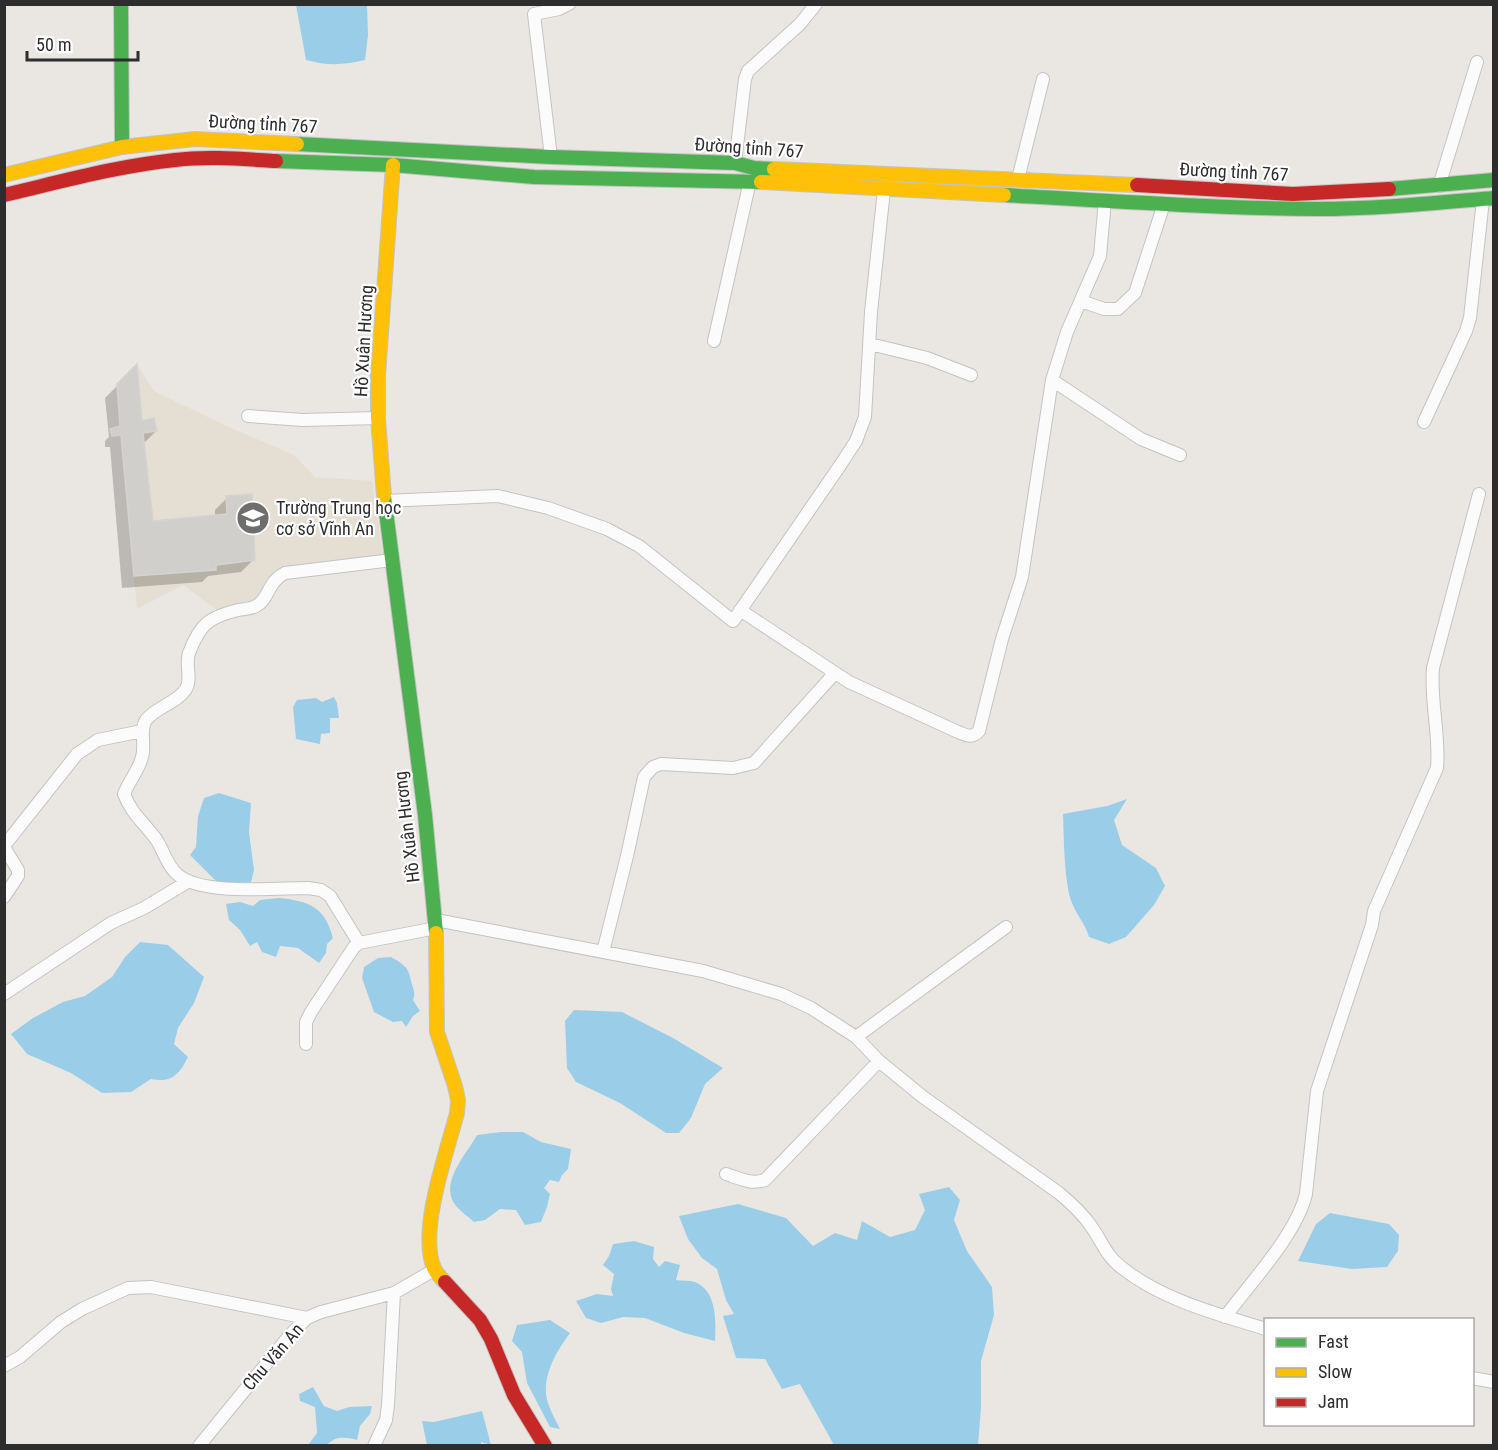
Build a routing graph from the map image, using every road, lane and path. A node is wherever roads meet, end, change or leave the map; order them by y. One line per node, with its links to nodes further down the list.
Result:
1 (121, 4): 6 (main road)
2 (569, 4): 8 (street)
3 (816, 5): 10 (street)
4 (1477, 62): 17 (street)
5 (1043, 79): 14 (street)
6 (122, 147): 7 (main road, Đường tỉnh 767); 12 (main road, Đường tỉnh 767)
7 (394, 148): 8 (main road, Đường tỉnh 767); 11 (main road, Hồ Xuân Hương)
8 (551, 157): 9 (main road, Đường tỉnh 767)
9 (695, 162): 10 (main road, Đường tỉnh 767); 13 (main road)
10 (735, 163): 14 (main road, Đường tỉnh 767)
11 (393, 165): 13 (main road, Đường tỉnh 767); 19 (main road, Đường tỉnh 767); 29 (main road, Hồ Xuân Hương)
12 (4, 175)
13 (694, 179): 16 (main road, Đường tỉnh 767)
14 (1018, 179): 17 (main road, Đường tỉnh 767)
15 (1494, 180): 17 (main road, Đường tỉnh 767)
16 (750, 181): 18 (main road, Đường tỉnh 767); 24 (street)
17 (1439, 186)
18 (884, 190): 21 (main road, Đường tỉnh 767); 25 (street)
19 (4, 195)
20 (1488, 199): 22 (main road, Đường tỉnh 767); 30 (street)
21 (1105, 200): 22 (main road, Đường tỉnh 767); 23 (street)
22 (1164, 204): 23 (street)
23 (1081, 301): 27 (street)
24 (714, 341)
25 (870, 344): 26 (street); 35 (street)
26 (971, 375)
27 (1052, 380): 31 (street); 36 (street)
28 (248, 416): 29 (street)
29 (378, 418): 33 (main road, Hồ Xuân Hương)
30 (1424, 422)
31 (1179, 455)
32 (1479, 494): 52 (street)
33 (384, 501): 34 (main road, Hồ Xuân Hương); 35 (street)
34 (392, 560): 37 (street); 41 (main road, Hồ Xuân Hương)
35 (740, 610): 36 (street)
36 (834, 674): 44 (street)
37 (142, 731): 38 (street); 39 (street)
38 (4, 847): 40 (street)
39 (189, 881): 43 (street); 45 (street)
40 (4, 897)
41 (436, 924): 43 (street); 44 (street); 50 (main road, Hồ Xuân Hương)
42 (1006, 927): 46 (street)
43 (359, 943): 47 (street)
44 (603, 952): 46 (street)
45 (4, 993)
46 (856, 1037): 48 (street)
47 (306, 1044)
48 (879, 1061): 49 (street); 52 (street)
49 (726, 1174)
50 (434, 1270): 51 (street, Chu Văn An); 60 (main road)
51 (394, 1293): 53 (street, Chu Văn An); 59 (street)
52 (1225, 1317): 54 (street)
53 (307, 1318): 55 (street); 58 (street, Chu Văn An)
54 (1264, 1328)
55 (4, 1366)
56 (1474, 1378): 57 (street)
57 (1494, 1382)
58 (199, 1446)
59 (374, 1446)
60 (545, 1446)

